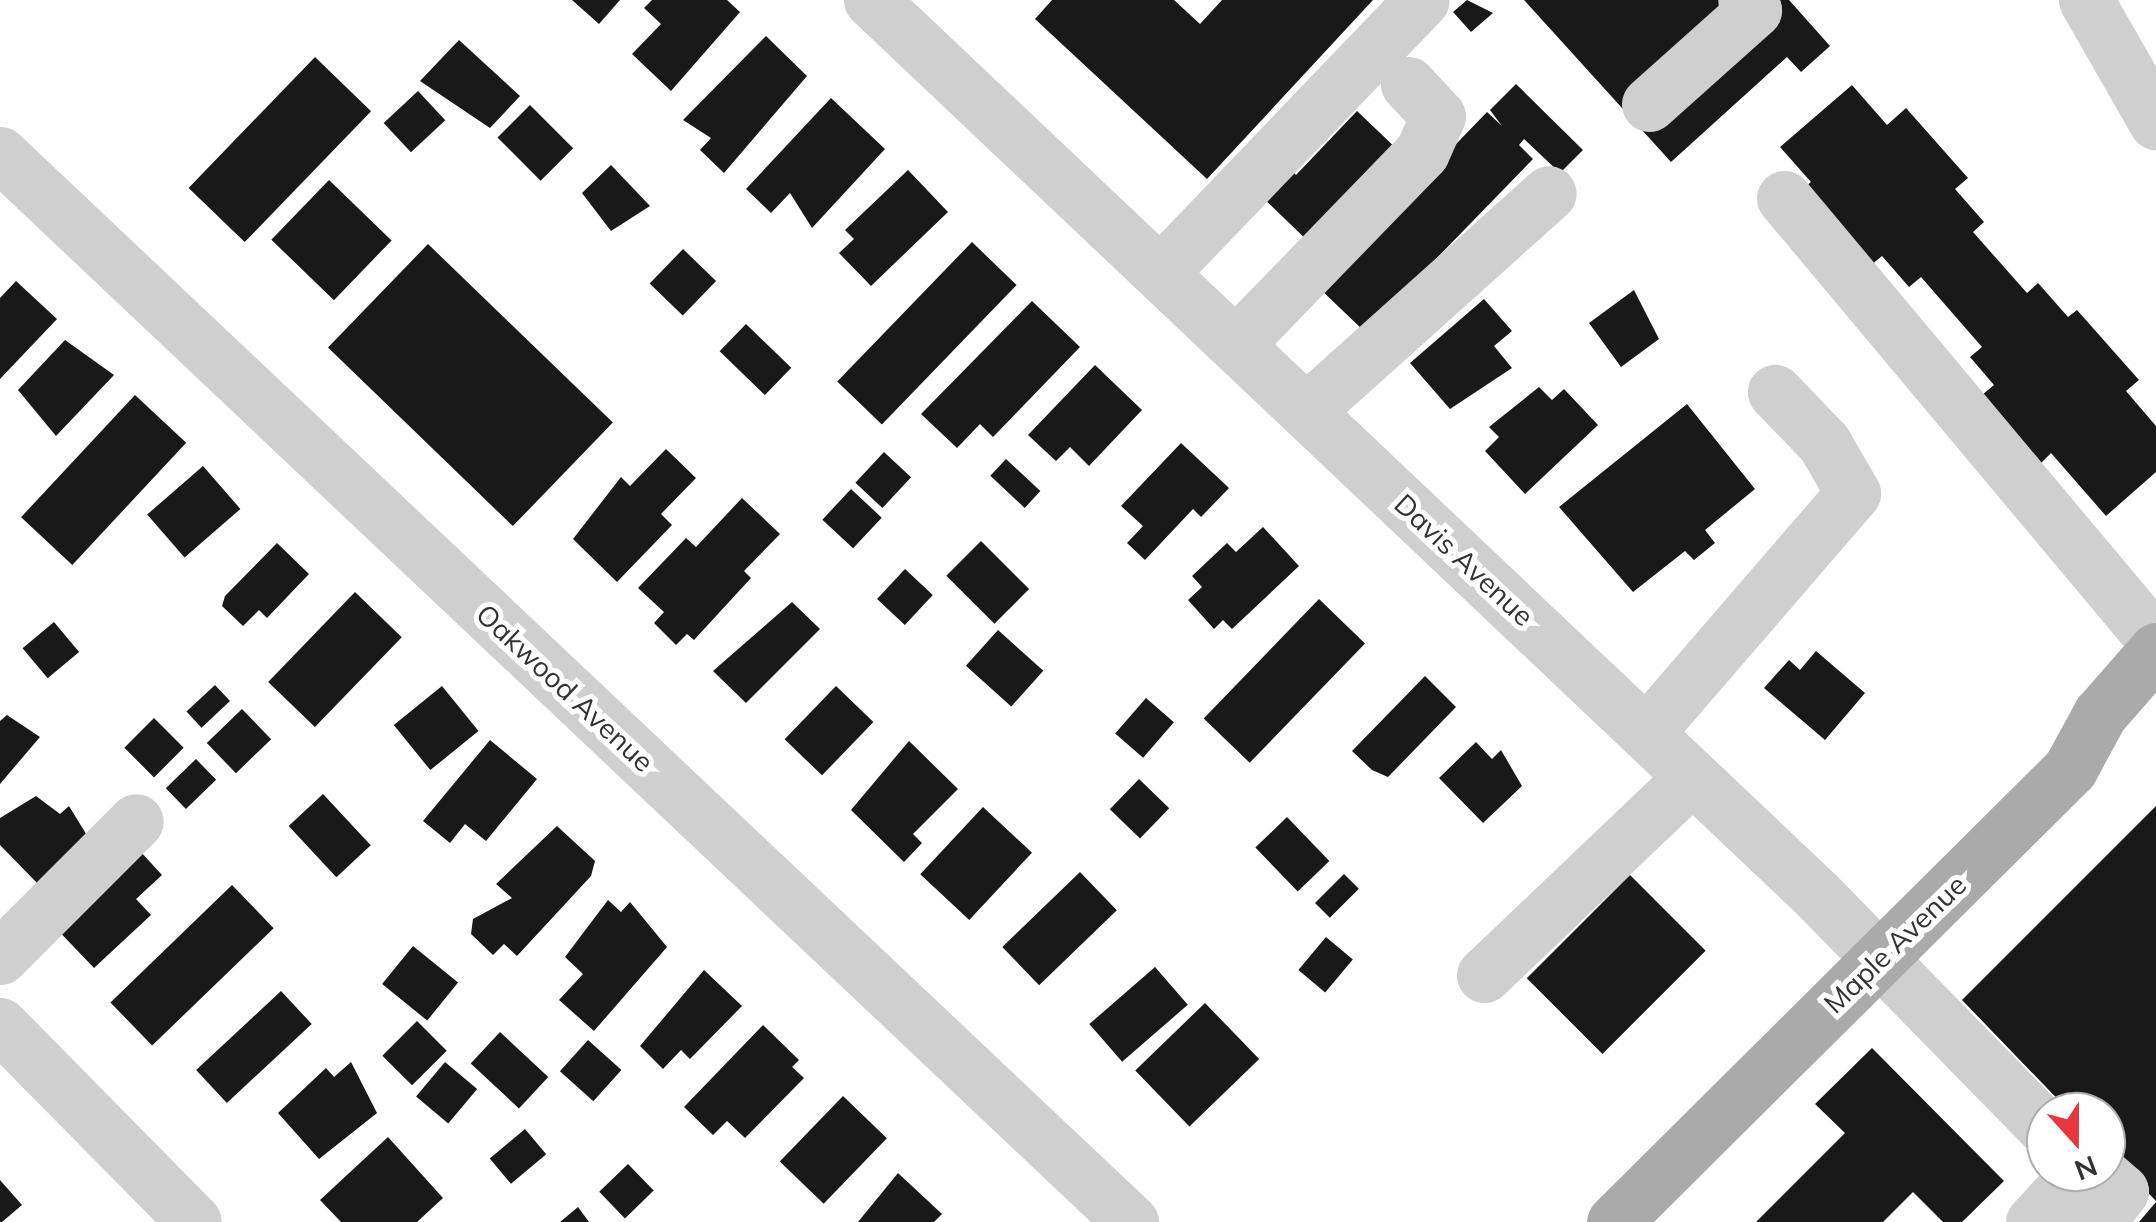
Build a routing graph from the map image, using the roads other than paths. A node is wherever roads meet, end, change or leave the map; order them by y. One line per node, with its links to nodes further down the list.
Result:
1 (871, 0): 11 (street, Davis Avenue)
2 (1422, 0): 11 (street)
3 (1745, 0): 6 (street)
4 (2086, 0): 7 (street)
5 (1408, 84): 12 (street)
6 (1649, 104)
7 (2156, 122)
8 (0, 154): 26 (street, Oakwood Avenue)
9 (1549, 192): 14 (street)
10 (1784, 198): 15 (street)
11 (1160, 273): 12 (street, Davis Avenue)
12 (1236, 344): 14 (street, Davis Avenue)
13 (1775, 392): 16 (street)
14 (1306, 411): 16 (street, Davis Avenue)
15 (2156, 646): 20 (main road, Maple Avenue)
16 (1646, 733): 17 (street, Davis Avenue)
17 (1692, 776): 20 (street, Davis Avenue); 21 (street)
18 (136, 821): 19 (street)
19 (0, 958)
20 (1878, 962): 23 (street, Davis Avenue); 27 (main road, Maple Avenue)
21 (1484, 976)
22 (0, 1025): 25 (street)
23 (2026, 1110)
24 (2093, 1192): 28 (street)
25 (194, 1222)
26 (1131, 1222)
27 (1614, 1222)
28 (2033, 1222)

